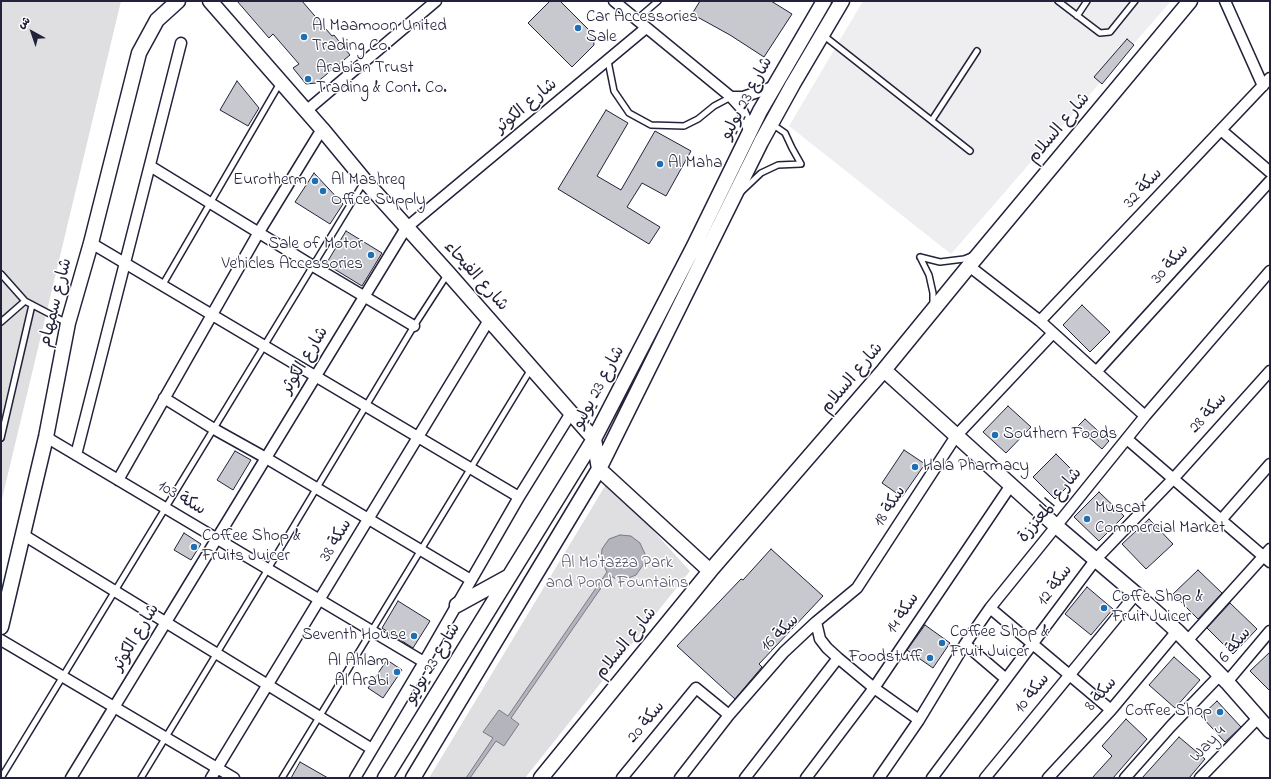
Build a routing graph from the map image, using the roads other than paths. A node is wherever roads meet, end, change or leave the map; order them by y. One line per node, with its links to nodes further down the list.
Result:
1 (178, 1): 39 (street, شارع سمهام)
2 (210, 1): 21 (street, شارع الفيحاء)
3 (436, 1): 24 (street)
4 (614, 1): 14 (street)
5 (658, 1): 14 (lane)
6 (824, 1): 22 (street, شارع 23 يوليو)
7 (842, 1): 16 (street, شارع 23 يوليو)
8 (1058, 1): 13 (lane)
9 (1087, 1): 13 (lane)
10 (1135, 1): 13 (lane)
11 (1190, 1): 40 (street, شارع السلام)
12 (1225, 1): 20 (street)
13 (1077, 16)
14 (636, 20): 15 (street)
15 (646, 28): 19 (street, شارع الكوثر); 23 (street)
16 (822, 34): 25 (lane); 26 (street, شارع 23 يوليو)
17 (181, 43): 31 (street)
18 (977, 51): 25 (lane)
19 (608, 61): 23 (lane); 37 (street, شارع الكوثر)
20 (1268, 81): 28 (street, سكة 32)
21 (281, 82): 24 (street, شارع الفيحاء); 36 (lane)
22 (774, 87): 23 (street); 29 (street, شارع 23 يوليو)
23 (731, 97): 29 (street)
24 (306, 111): 27 (street, شارع الفيحاء)
25 (932, 120): 30 (lane)
26 (771, 124): 35 (street, شارع 23 يوليو); 35 (lane)
27 (322, 129): 33 (street, شارع الفيحاء); 38 (street)
28 (1221, 130): 32 (street); 54 (street, سكة 32)
29 (749, 133): 74 (street, شارع 23 يوليو)
30 (970, 151)
31 (150, 166): 36 (street); 41 (street)
32 (1270, 172)
33 (364, 181): 37 (street, شارع الفيحاء); 42 (lane)
34 (1270, 181): 63 (street, سكة 30)
35 (733, 200): 80 (street, شارع 23 يوليو)
36 (211, 203): 38 (street); 47 (lane)
37 (406, 228): 45 (street, شارع الفيحاء); 48 (street, شارع الكوثر)
38 (259, 232): 42 (street); 52 (street)
39 (91, 243): 41 (street); 56 (street, شارع سمهام)
40 (981, 252): 43 (street, شارع السلام); 51 (lane)
41 (125, 263): 47 (street); 76 (street)
42 (313, 266): 48 (street); 59 (lane)
43 (969, 266): 51 (street, شارع السلام); 54 (street)
44 (1270, 271): 68 (street, شارع المعتززة)
45 (448, 273): 53 (street, شارع الفيحاء); 57 (lane)
46 (1, 274): 49 (lane)
47 (162, 286): 52 (street)
48 (365, 296): 57 (street); 64 (street, شارع الكوثر)
49 (25, 301): 50 (lane); 55 (lane)
50 (32, 305): 56 (lane); 73 (lane)
51 (933, 310): 61 (street, شارع السلام)
52 (212, 315): 59 (street); 65 (street)
53 (489, 320): 60 (street, شارع الفيحاء); 72 (street, سكة 38)
54 (1040, 321): 58 (street)
55 (1, 322)
56 (68, 323): 71 (street, شارع سمهام)
57 (414, 326): 66 (lane)
58 (1052, 333): 63 (street); 70 (street, سكة 18)
59 (264, 346): 64 (street); 69 (lane)
60 (532, 368): 67 (street, شارع الفيحاء); 79 (lane)
61 (884, 370): 70 (street); 96 (street, شارع السلام)
62 (1270, 371): 81 (street, سكة 28)
63 (1096, 372): 68 (street)
64 (316, 376): 66 (street); 77 (street, شارع الكوثر)
65 (164, 398): 69 (street); 82 (street)
66 (366, 406): 72 (street); 84 (lane)
67 (571, 412): 74 (street, شارع الفيحاء); 85 (street)
68 (1145, 416): 75 (street, شارع المعتززة)
69 (214, 429): 77 (street); 86 (lane)
70 (956, 436): 83 (street); 105 (street, سكة 18)
71 (46, 437): 76 (street, سكة 103); 90 (street, شارع سمهام)
72 (418, 437): 79 (street); 87 (street, سكة 38)
73 (1, 438)
74 (594, 439): 80 (street); 97 (street, شارع 23 يوليو)
75 (1127, 439): 81 (street); 89 (street, شارع المعتززة)
76 (76, 455): 82 (street, سكة 103)
77 (266, 458): 84 (street); 91 (street, شارع الكوثر)
78 (1270, 464): 88 (street)
79 (470, 468): 85 (street); 92 (lane)
80 (599, 469): 96 (street); 139 (street, شارع 23 يوليو)
81 (1173, 479): 88 (street); 94 (street, سكة 12)
82 (118, 480): 86 (street, سكة 103)
83 (1011, 485): 89 (street); 121 (street, سكة 14)
84 (317, 488): 87 (street); 95 (lane)
85 (519, 497): 98 (street)
86 (166, 508): 91 (street, سكة 103); 99 (lane)
87 (368, 519): 92 (street); 101 (street, سكة 38)
88 (1222, 520): 93 (street)
89 (1056, 526): 94 (street); 103 (street, شارع المعتززة)
90 (22, 534): 99 (street); 106 (street, شارع سمهام)
91 (217, 538): 95 (street, سكة 103); 104 (street, شارع الكوثر)
92 (421, 550): 98 (street); 107 (lane)
93 (1268, 556): 109 (street, سكة 8)
94 (1096, 559): 100 (street); 112 (street, سكة 12)
95 (268, 569): 101 (street, سكة 103); 113 (lane)
96 (710, 571): 140 (street, شارع السلام)
97 (508, 577): 102 (street); 138 (street, شارع 23 يوليو)
98 (472, 580): 102 (street)
99 (115, 591): 104 (street); 117 (lane)
100 (1136, 594): 109 (street); 116 (street, سكة 10)
101 (319, 600): 107 (street, سكة 103); 120 (street, سكة 38)
102 (457, 605): 115 (street)
103 (990, 608): 111 (street, شارع المعتززة); 112 (street)
104 (166, 622): 113 (street); 122 (street, شارع الكوثر)
105 (816, 622): 114 (street); 124 (street, سكة 16)
106 (1, 627)
107 (372, 631): 115 (street, سكة 103); 125 (lane)
108 (1270, 631): 119 (street, سكة 6)
109 (1182, 636): 119 (street); 123 (street, سكة 8)
110 (1, 640): 117 (street)
111 (965, 644): 118 (street); 126 (street, شارع المعتززة)
112 (1032, 644): 116 (street); 118 (street, سكة 12)
113 (216, 653): 120 (street); 128 (lane)
114 (838, 658): 121 (street); 143 (street)
115 (424, 662): 129 (street)
116 (1069, 675): 123 (street); 147 (street, سكة 10)
117 (63, 677): 122 (street); 131 (lane)
118 (1006, 679): 146 (street, سكة 12)
119 (1224, 679): 127 (street); 149 (street, سكة 6)
120 (268, 685): 125 (street); 130 (street, سكة 38)
121 (874, 688): 126 (street); 144 (street, سكة 14)
122 (114, 707): 128 (street); 132 (street, شارع الكوثر)
123 (1111, 710): 148 (street, سكة 8)
124 (729, 715): 141 (street, سكة 20); 142 (street)
125 (319, 716): 129 (street); 136 (lane)
126 (919, 720): 145 (street, شارع المعتززة)
127 (1266, 724): 150 (street, Way 4)
128 (165, 737): 130 (street); 133 (lane)
129 (372, 749): 137 (street)
130 (217, 768): 134 (street, سكة 38); 135 (street)
131 (1, 778)
132 (71, 778)
133 (141, 778)
134 (211, 778)
135 (234, 778)
136 (282, 778)
137 (355, 778)
138 (386, 778)
139 (413, 778)
140 (541, 778)
141 (622, 778)
142 (680, 778)
143 (744, 778)
144 (806, 778)
145 (879, 778)
146 (932, 778)
147 (985, 778)
148 (1048, 778)
149 (1125, 778)
150 (1200, 778)

